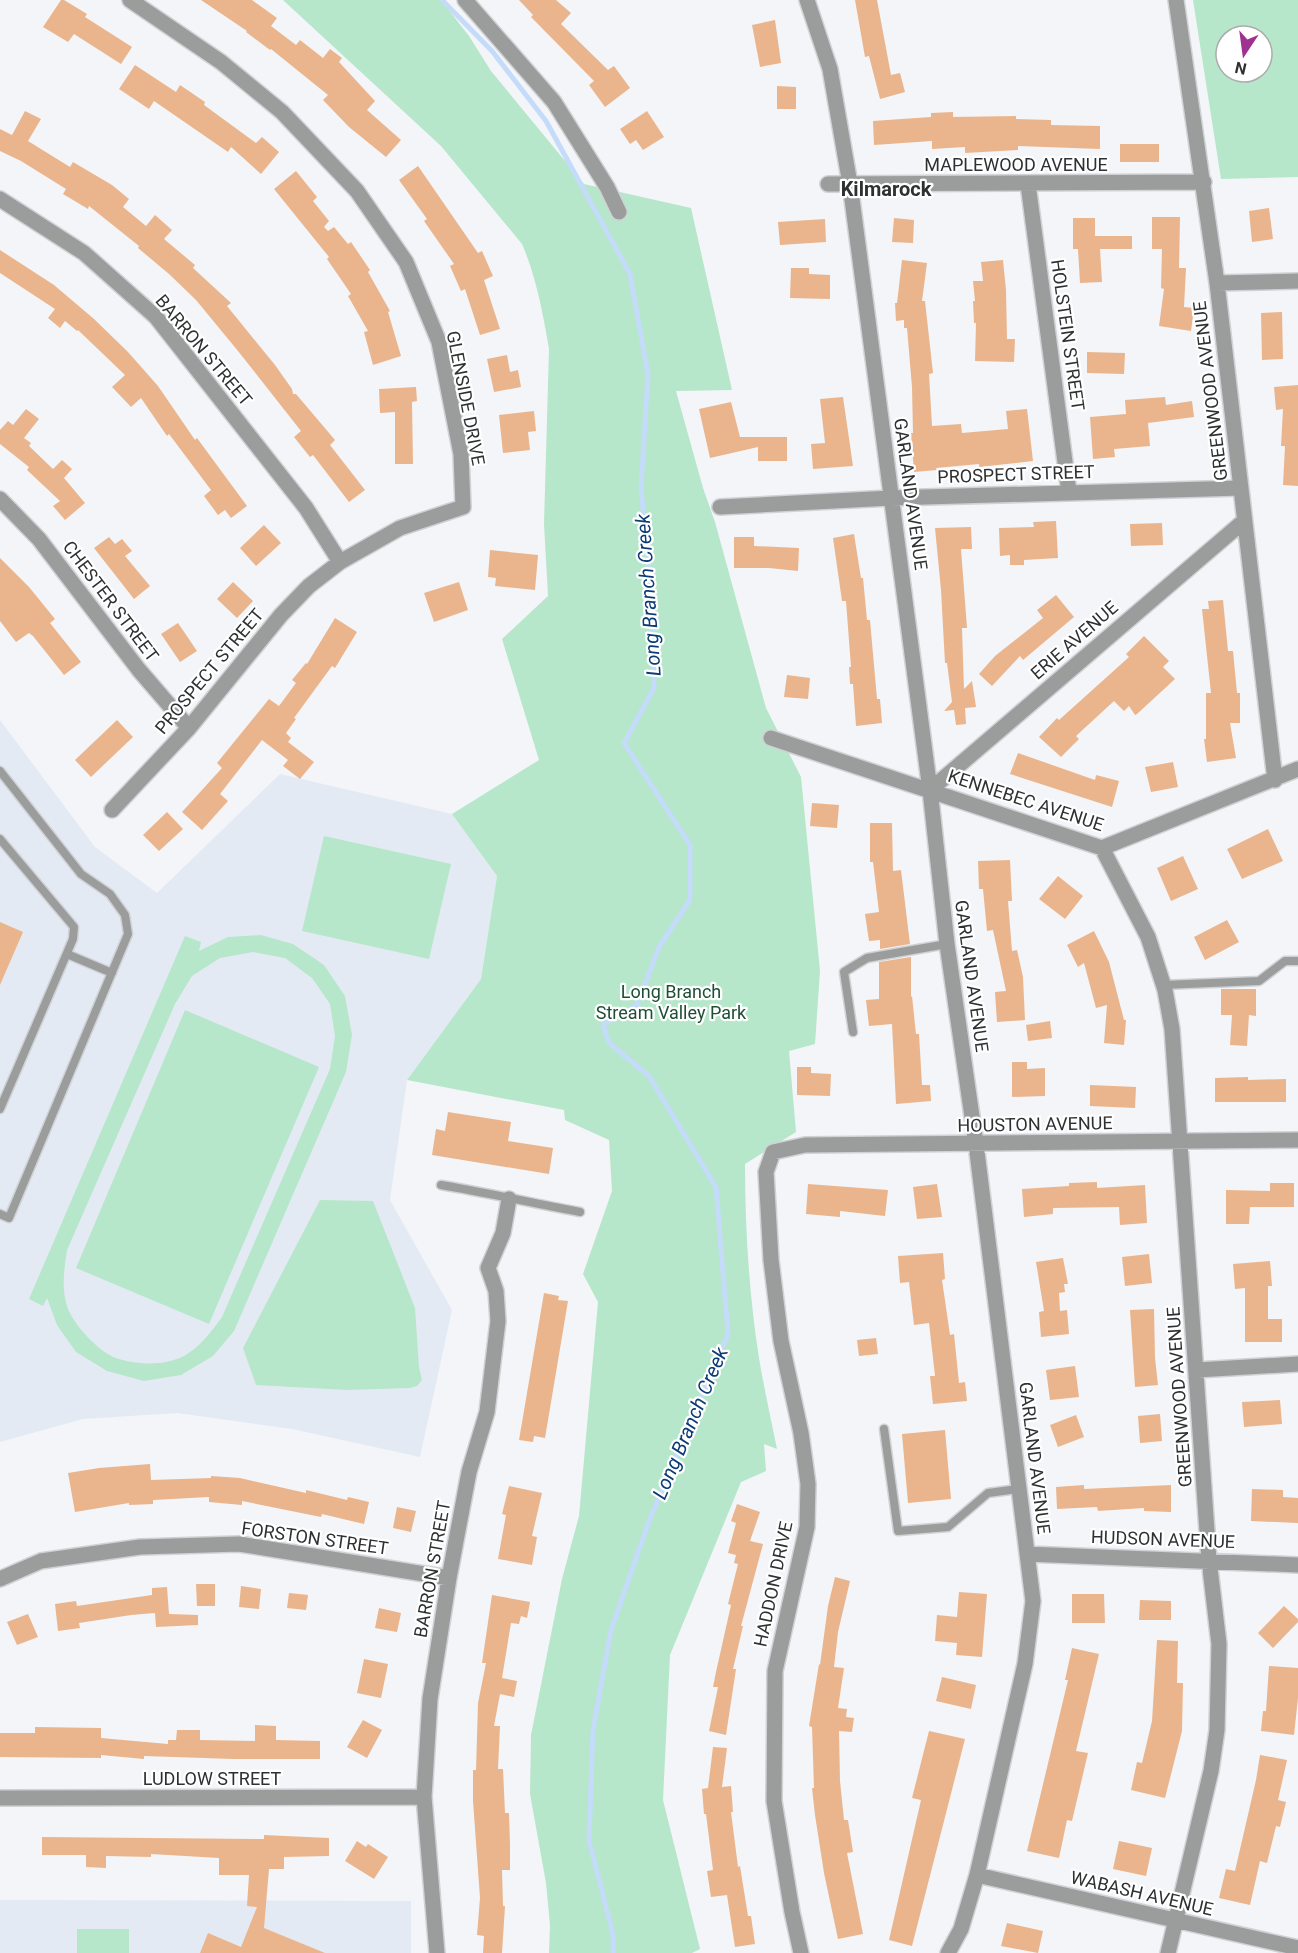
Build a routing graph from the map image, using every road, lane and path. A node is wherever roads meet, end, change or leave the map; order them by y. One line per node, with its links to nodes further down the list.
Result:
1 (129, 0): 19 (street, GLENSIDE DRIVE)
2 (465, 0): 10 (street)
3 (807, 0): 7 (street, GARLAND AVENUE)
4 (1176, 0): 5 (street, GREENWOOD AVENUE)
5 (1204, 182): 8 (street, MAPLEWOOD AVENUE); 12 (street, GREENWOOD AVENUE)
6 (828, 184): 7 (street, MAPLEWOOD AVENUE)
7 (850, 184): 8 (street, MAPLEWOOD AVENUE); 15 (street, GARLAND AVENUE)
8 (1029, 184): 14 (street, HOLSTEIN STREET)
9 (0, 199): 19 (street, BARRON STREET)
10 (620, 212)
11 (1298, 281): 12 (street)
12 (1217, 283): 13 (street, GREENWOOD AVENUE)
13 (1241, 488): 14 (street, PROSPECT STREET); 18 (street, GREENWOOD AVENUE)
14 (1069, 492): 15 (street, PROSPECT STREET)
15 (891, 498): 17 (street, PROSPECT STREET); 25 (street, GARLAND AVENUE)
16 (0, 499): 20 (street, CHESTER STREET)
17 (720, 507)
18 (1244, 521): 24 (street, GREENWOOD AVENUE); 25 (street, ERIE AVENUE)
19 (340, 562): 20 (street, PROSPECT STREET)
20 (189, 728): 26 (street, PROSPECT STREET)
21 (771, 738): 25 (street, KENNEBEC AVENUE)
22 (1298, 769): 24 (street, KENNEBEC AVENUE)
23 (0, 771): 32 (lane)
24 (1275, 780): 28 (street, KENNEBEC AVENUE)
25 (930, 790): 28 (street, KENNEBEC AVENUE); 29 (street, GARLAND AVENUE)
26 (112, 810)
27 (0, 839): 30 (lane)
28 (1102, 848): 33 (street, GREENWOOD AVENUE)
29 (947, 944): 34 (lane); 38 (street, GARLAND AVENUE)
30 (67, 954): 32 (lane); 35 (lane)
31 (1298, 961): 33 (lane)
32 (112, 973): 43 (lane)
33 (1163, 985): 37 (street, GREENWOOD AVENUE)
34 (853, 1032)
35 (0, 1109)
36 (1298, 1140): 37 (street, HOUSTON AVENUE)
37 (1180, 1141): 38 (street, HOUSTON AVENUE); 45 (street, GREENWOOD AVENUE)
38 (976, 1144): 39 (street, HOUSTON AVENUE); 47 (street, GARLAND AVENUE)
39 (773, 1152): 59 (street, HADDON DRIVE)
40 (441, 1185): 41 (lane)
41 (509, 1199): 42 (lane); 51 (street, BARRON STREET)
42 (580, 1212)
43 (0, 1214)
44 (1298, 1364): 45 (street)
45 (1197, 1370): 49 (street, GREENWOOD AVENUE)
46 (884, 1429): 47 (lane)
47 (1018, 1489): 48 (street, GARLAND AVENUE)
48 (1028, 1554): 49 (street, HUDSON AVENUE); 55 (street, GARLAND AVENUE)
49 (1209, 1560): 50 (street, HUDSON AVENUE); 56 (street, GREENWOOD AVENUE)
50 (1298, 1564)
51 (449, 1578): 52 (street, FORSTON STREET); 53 (street, BARRON STREET)
52 (0, 1580)
53 (424, 1797): 54 (street, LUDLOW STREET); 58 (street, BARRON STREET)
54 (0, 1798)
55 (977, 1875): 56 (street, WABASH AVENUE); 60 (street, GARLAND AVENUE)
56 (1175, 1921): 57 (street, WABASH AVENUE); 61 (street, GREENWOOD AVENUE)
57 (1298, 1948)
58 (437, 1953)
59 (801, 1953)
60 (948, 1953)
61 (1168, 1953)

